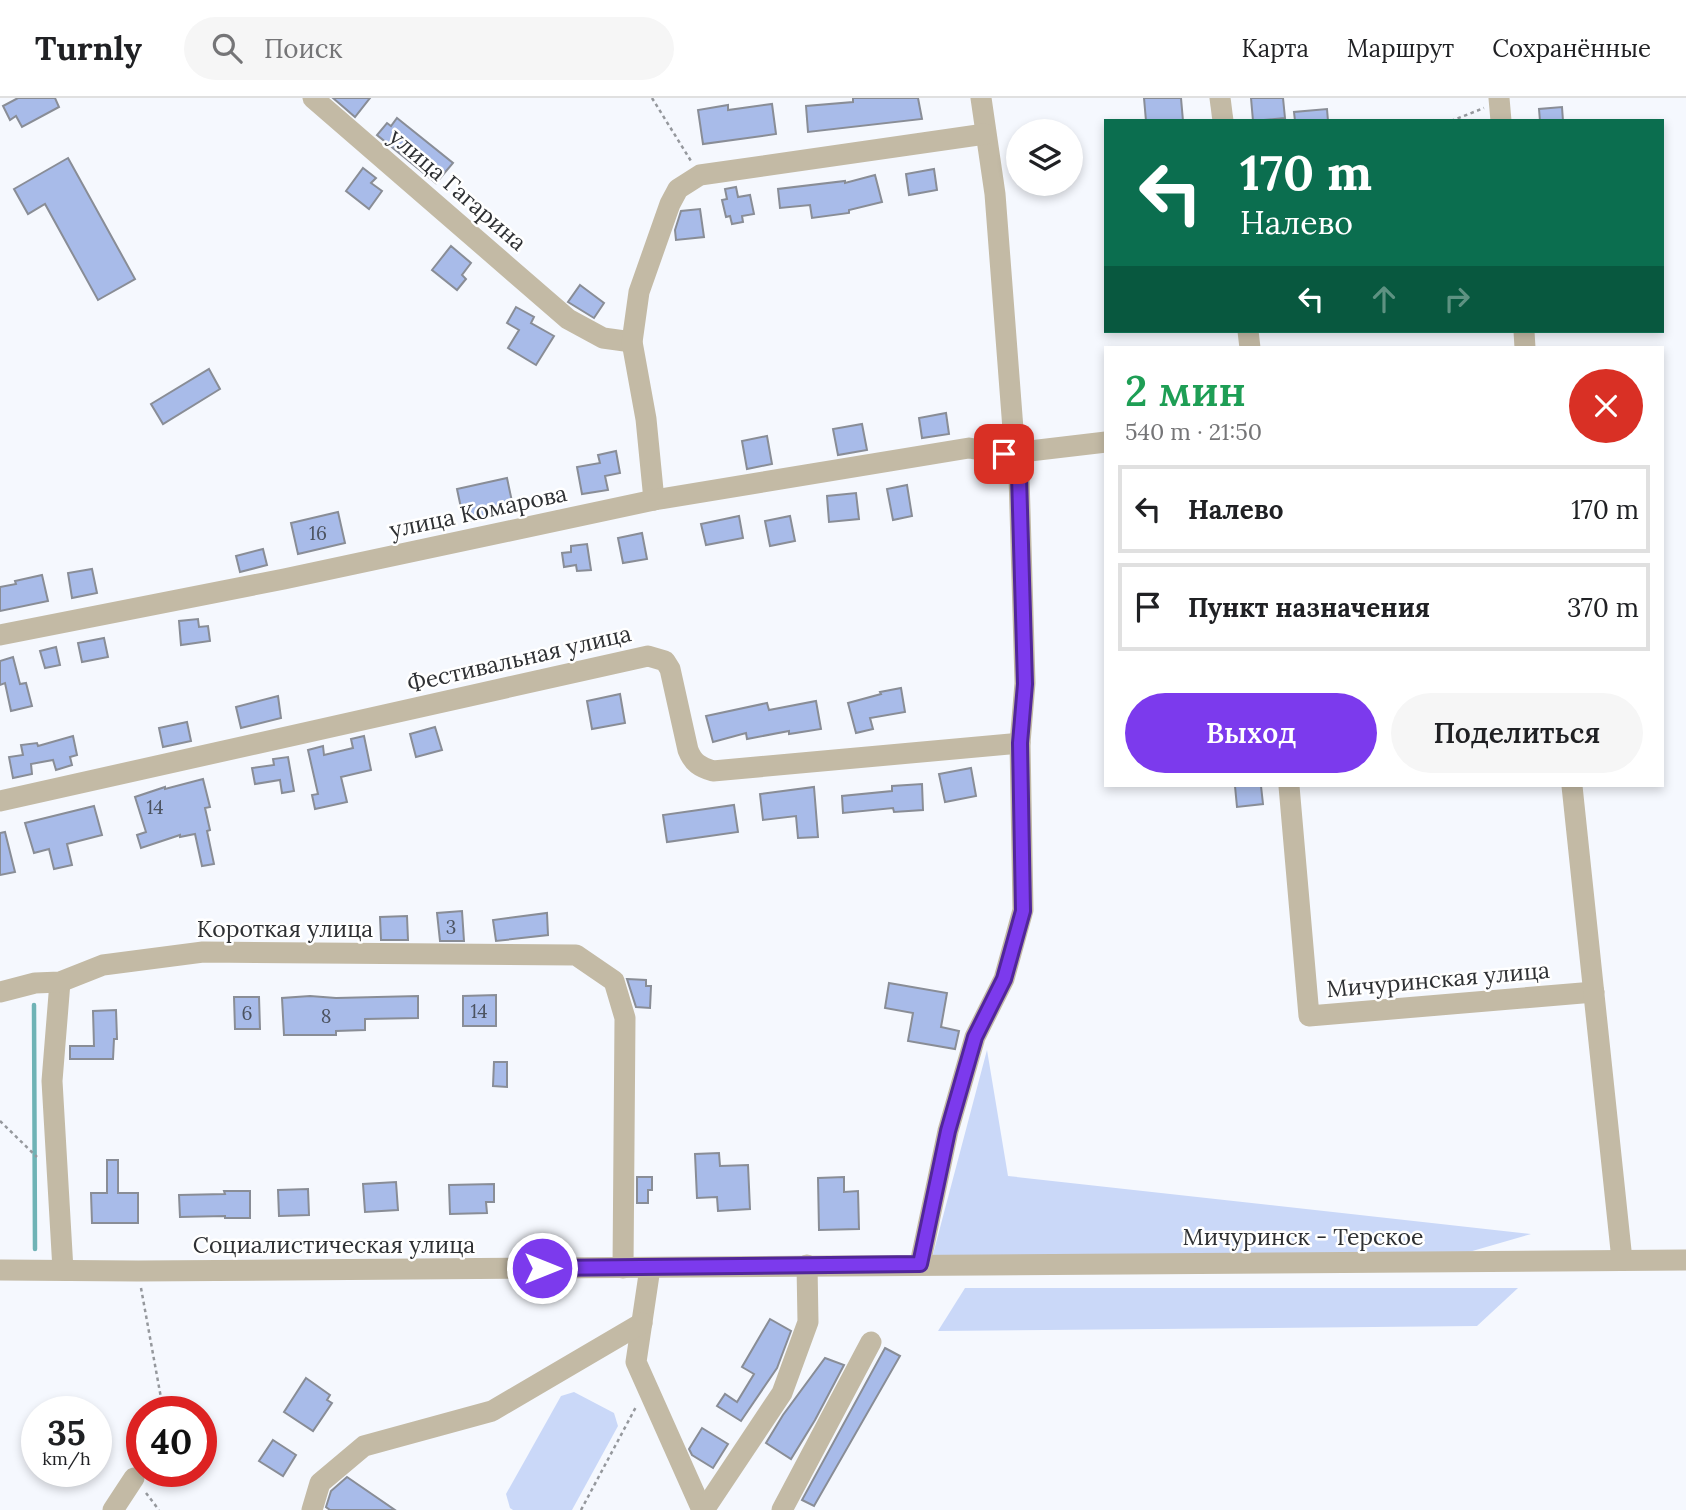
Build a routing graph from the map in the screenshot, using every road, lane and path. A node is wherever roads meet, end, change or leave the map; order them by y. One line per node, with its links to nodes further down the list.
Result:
1 (313, 98): 10 (street, улица Гагарина)
2 (652, 98): 9 (path)
3 (981, 98): 8 (street)
4 (1220, 98): 6 (street)
5 (1500, 107): 7 (path)
6 (1223, 119)
7 (1458, 119)
8 (985, 134): 9 (street); 12 (street)
9 (700, 175): 10 (street)
10 (632, 342): 13 (street)
11 (1104, 442): 12 (street, улица Комарова)
12 (1004, 454): 13 (street, улица Комарова); 15 (street)
13 (654, 500): 14 (street, улица Комарова)
14 (0, 635)
15 (1020, 743): 18 (street, Фестивальная улица); 26 (street)
16 (1289, 787): 21 (street, Мичуринская улица)
17 (1572, 787): 21 (street)
18 (0, 801)
19 (60, 982): 20 (street, Короткая улица); 23 (street); 28 (street, Короткая улица)
20 (0, 992)
21 (1594, 992): 24 (street)
22 (0, 1121): 23 (path)
23 (57, 1181): 31 (street)
24 (1622, 1260): 25 (street, Мичуринск - Терское); 26 (street, Мичуринск - Терское)
25 (1686, 1260)
26 (920, 1264): 27 (street, Социалистическая улица)
27 (807, 1265): 29 (street, Социалистическая улица); 41 (street)
28 (623, 1268): 29 (street, Социалистическая улица); 32 (street, Социалистическая улица)
29 (650, 1268): 33 (street)
30 (0, 1270): 31 (street, Социалистическая улица)
31 (63, 1270): 32 (street, Социалистическая улица)
32 (138, 1272): 36 (path)
33 (642, 1323): 35 (street); 39 (street)
34 (871, 1342): 42 (street)
35 (647, 1386): 40 (path); 41 (street)
36 (161, 1396)
37 (128, 1487): 38 (street)
38 (113, 1510)
39 (313, 1510)
40 (581, 1510)
41 (703, 1510)
42 (782, 1510)

